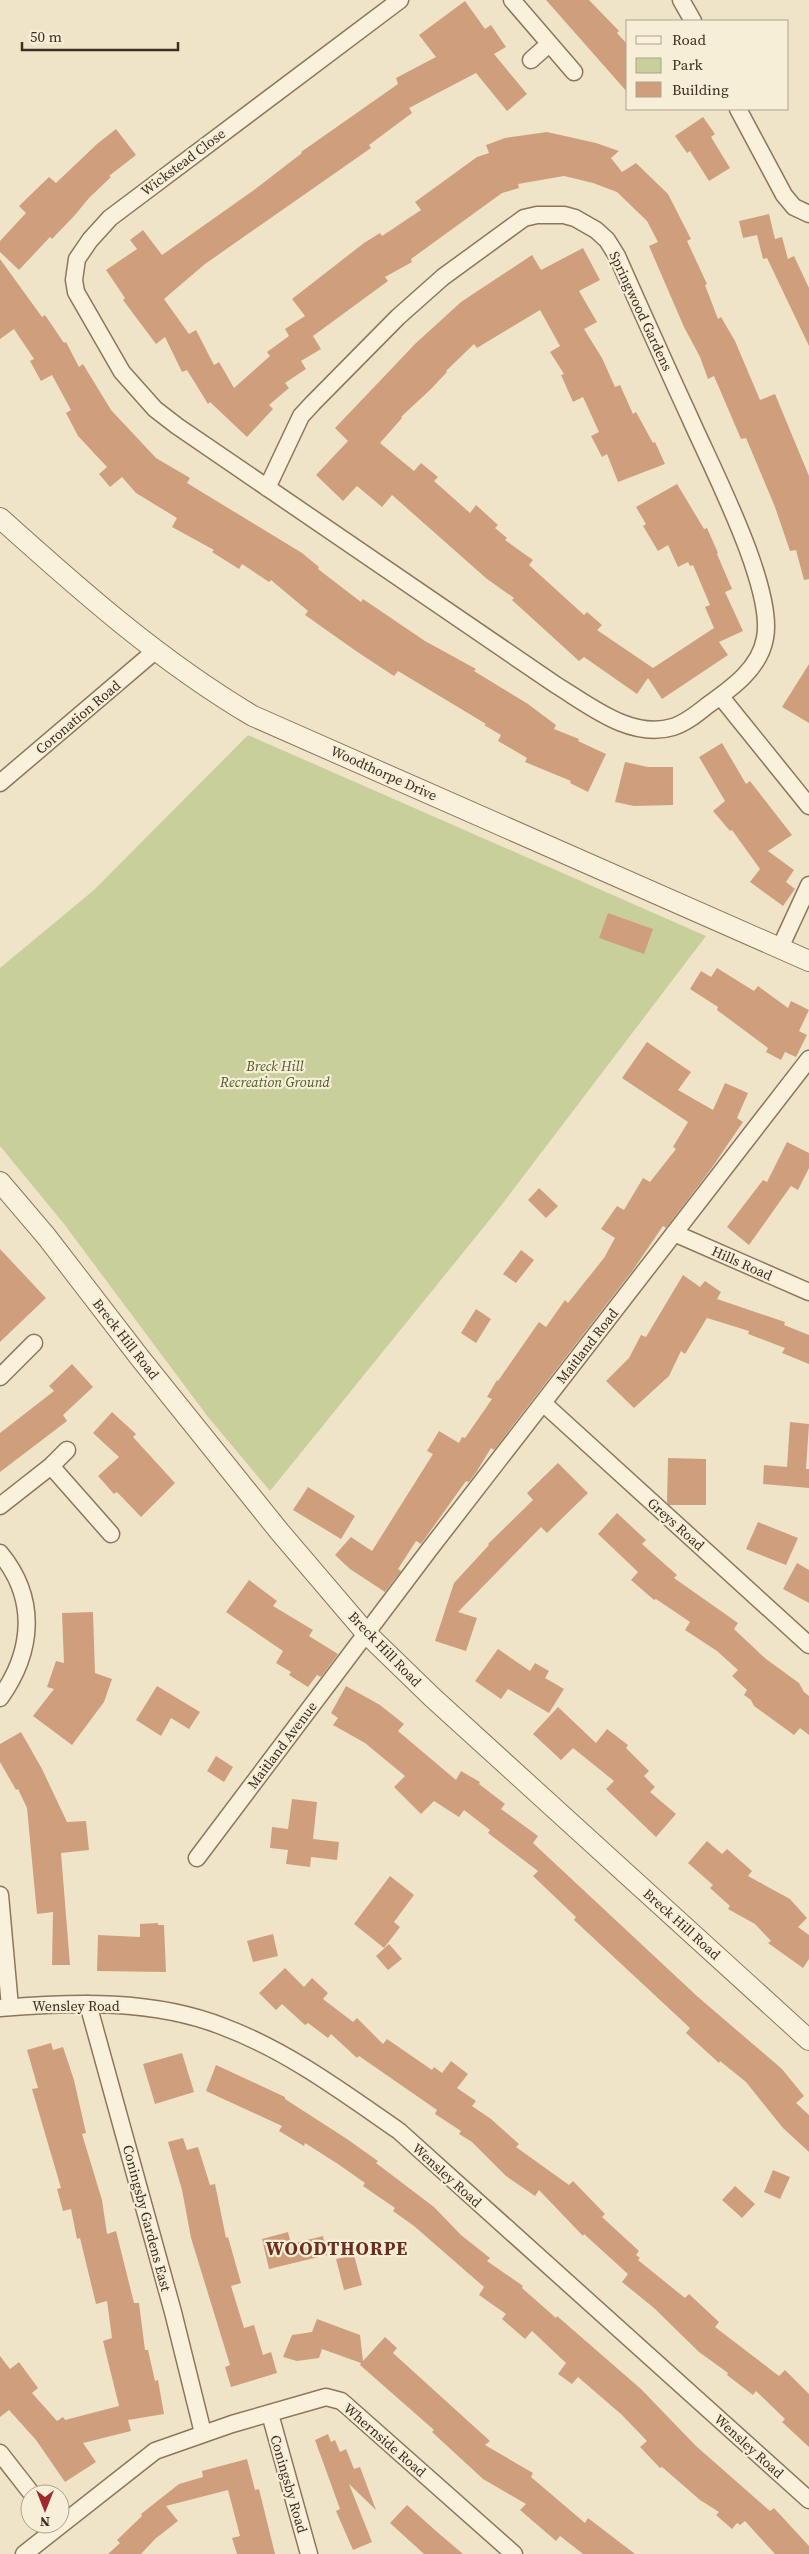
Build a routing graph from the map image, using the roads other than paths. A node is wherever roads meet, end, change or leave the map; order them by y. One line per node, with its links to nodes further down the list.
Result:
1 (400, 0): 10 (street, Wickstead Close)
2 (512, 0): 5 (street)
3 (681, 0): 4 (street)
4 (691, 20)
5 (550, 44): 6 (street); 7 (street)
6 (531, 60)
7 (574, 72)
8 (739, 110): 9 (street)
9 (809, 214)
10 (122, 372): 11 (street, Springwood Gardens)
11 (267, 488): 14 (street, Springwood Gardens); 14 (street, Springwood Gardens)
12 (0, 518): 13 (street, Woodthorpe Drive)
13 (156, 651): 15 (street, Coronation Road); 18 (street, Woodthorpe Drive)
14 (721, 696): 16 (street)
15 (0, 783)
16 (809, 806)
17 (809, 885): 18 (street)
18 (780, 948): 19 (street, Woodthorpe Drive)
19 (809, 961)
20 (809, 1059): 22 (street, Maitland Road)
21 (0, 1182): 32 (street, Breck Hill Road)
22 (674, 1234): 23 (street, Hills Road); 26 (street, Maitland Road)
23 (809, 1292)
24 (34, 1342): 25 (street)
25 (0, 1377)
26 (543, 1403): 32 (street, Maitland Road); 33 (street, Greys Road)
27 (67, 1450): 28 (street)
28 (51, 1466): 29 (street); 30 (street)
29 (0, 1506)
30 (111, 1534)
31 (0, 1553): 34 (street)
32 (366, 1633): 35 (street, Maitland Avenue); 39 (street, Breck Hill Road)
33 (809, 1644)
34 (0, 1698)
35 (197, 1858)
36 (0, 1895): 38 (street)
37 (88, 2004): 38 (street, Wensley Road); 41 (street, Coningsby Gardens East); 44 (street, Wensley Road)
38 (5, 2008)
39 (809, 2040)
40 (270, 2414): 41 (street, Whernside Road); 48 (street, Coningsby Road); 49 (street, Whernside Road)
41 (203, 2433): 45 (street, Whernside Road)
42 (0, 2453): 43 (street)
43 (24, 2484)
44 (809, 2500)
45 (70, 2515)
46 (47, 2534): 47 (street, Whernside Road)
47 (24, 2554)
48 (309, 2554)
49 (514, 2554)

